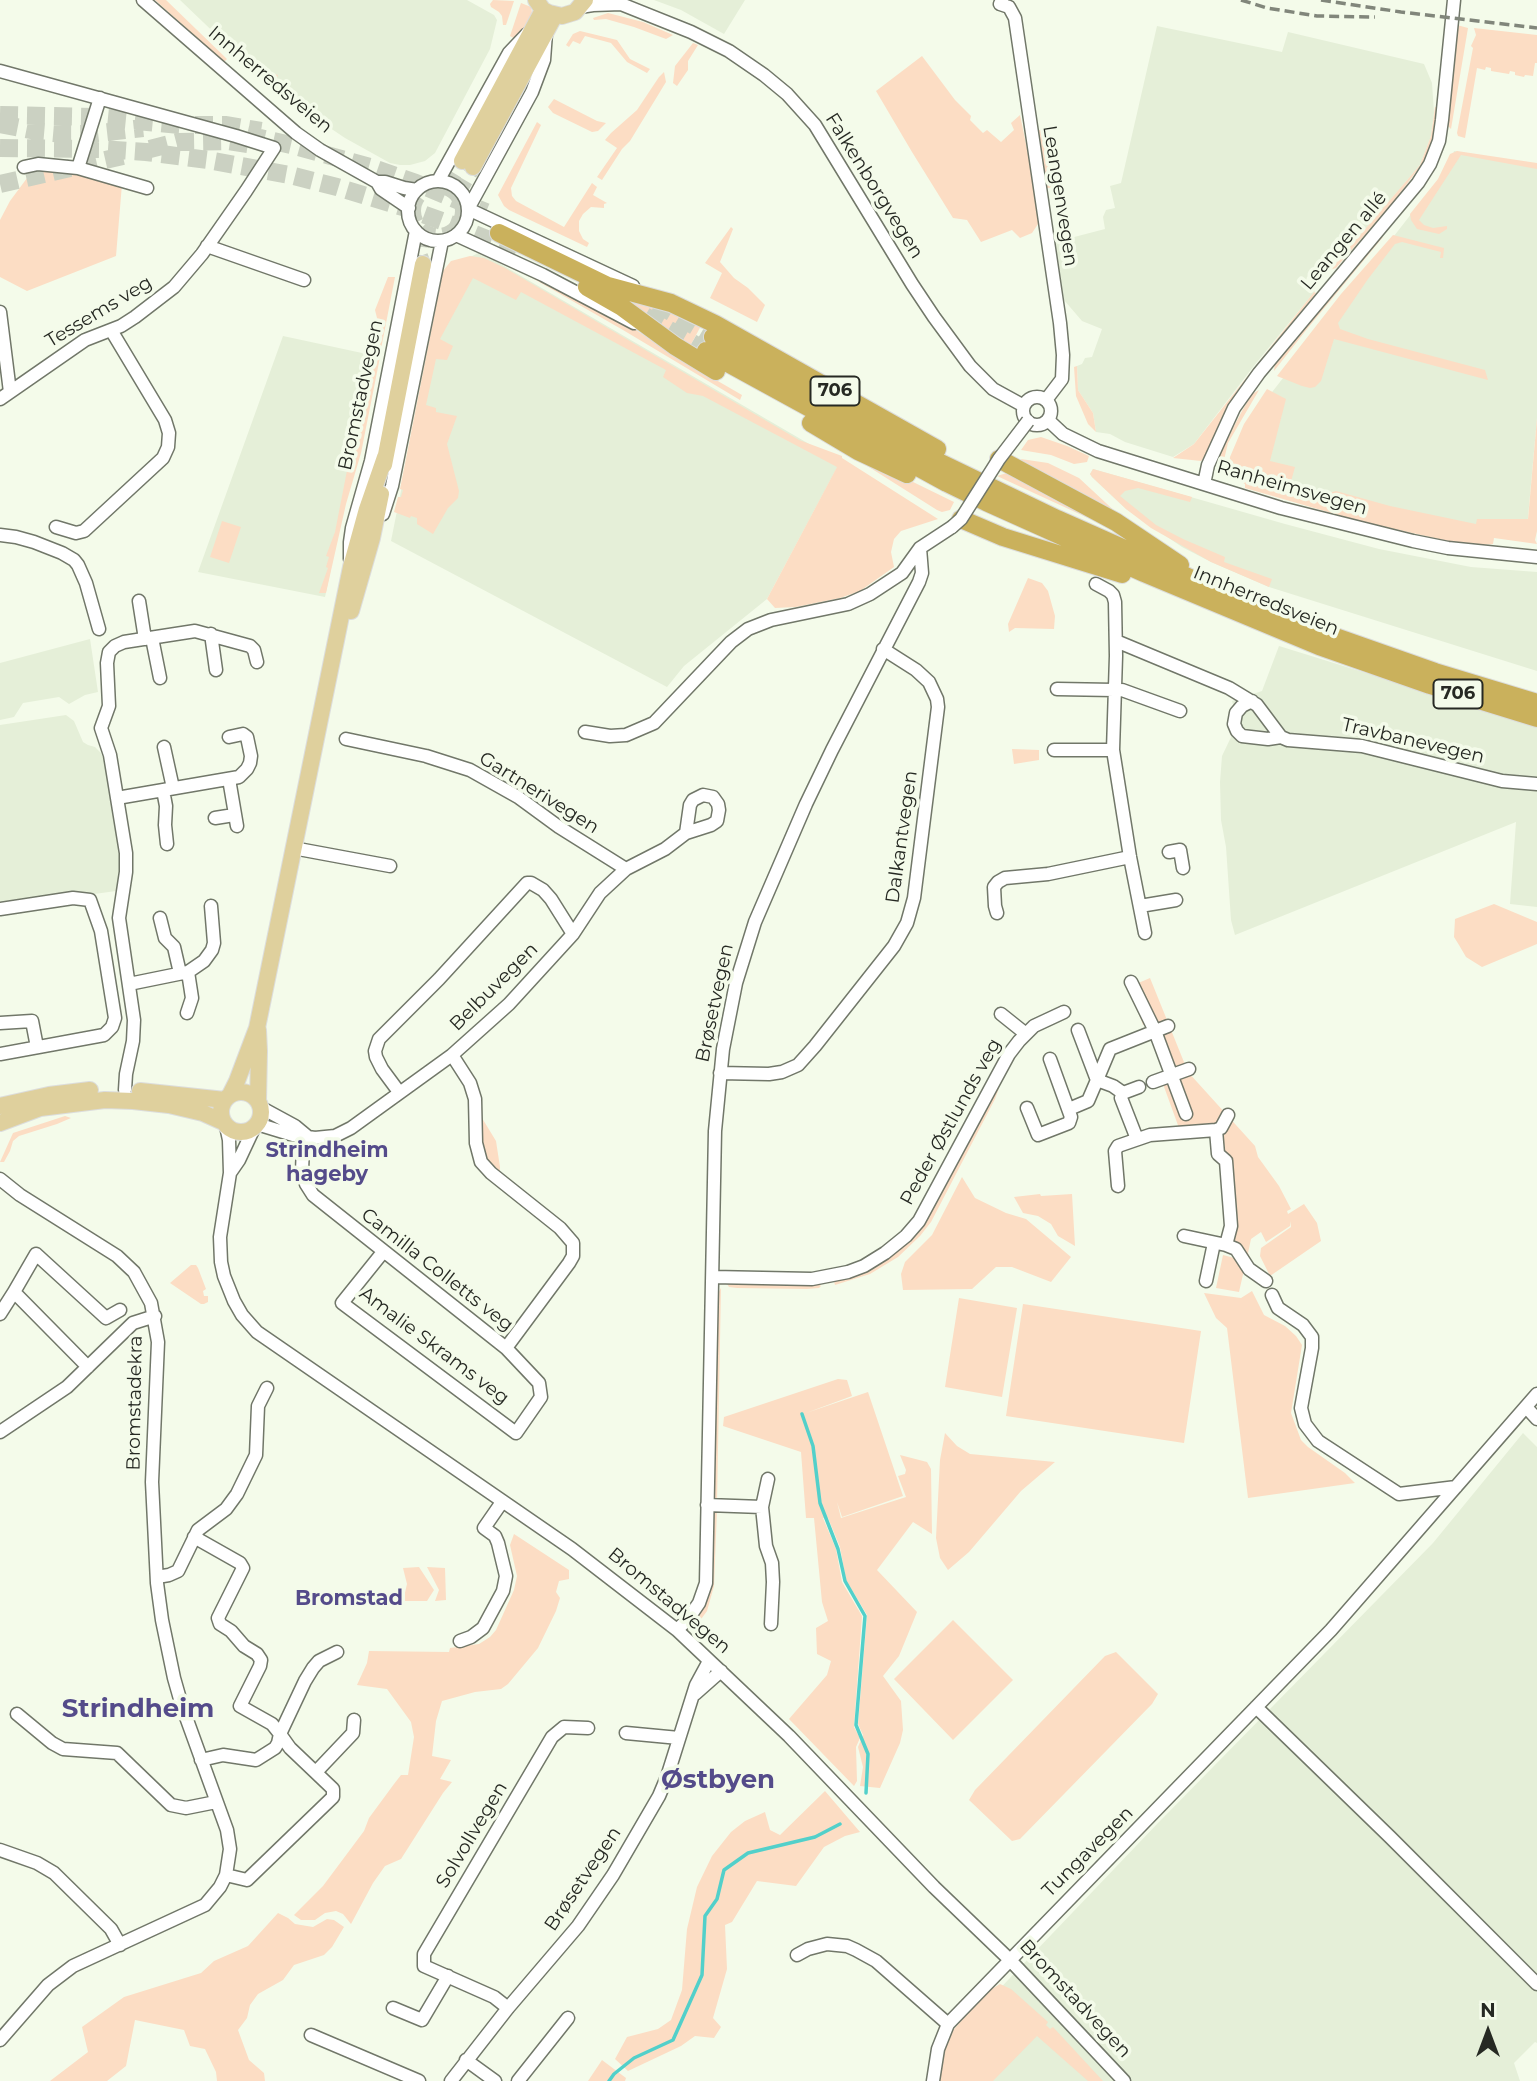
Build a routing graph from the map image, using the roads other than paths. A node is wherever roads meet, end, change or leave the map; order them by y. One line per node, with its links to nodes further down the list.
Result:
1 (143, 0): 14 (street, Innherredsveien)
2 (1002, 0): 31 (street, Leangenvegen)
3 (1454, 0): 37 (street, Leangen allé)
4 (619, 2): 5 (street, Falkenborgvegen); 32 (street, Falkenborgvegen)
5 (582, 4): 6 (main road)
6 (545, 8): 7 (main road)
7 (541, 30): 10 (main road); 13 (street); 18 (street)
8 (0, 71): 9 (street)
9 (100, 98): 12 (street); 22 (street, Tessems veg)
10 (468, 164)
11 (24, 167): 12 (street)
12 (78, 168): 15 (street)
13 (438, 181): 16 (street); 18 (street)
14 (377, 182): 16 (street, Innherredsveien); 17 (street, Innherredsveien)
15 (147, 188)
16 (418, 190): 17 (street)
17 (409, 208): 19 (street)
18 (468, 209): 20 (street); 25 (street, 706)
19 (416, 231): 21 (street); 45 (street, Bromstadvegen)
20 (456, 235): 21 (street); 28 (street, 706)
21 (442, 241): 42 (street, Bromstadvegen)
22 (207, 246): 24 (street); 27 (street, Tessems veg)
23 (423, 264): 35 (main road, Bromstadvegen)
24 (304, 280)
25 (671, 303): 28 (highway, 706); 38 (highway, 706)
26 (0, 312): 30 (street)
27 (111, 330): 30 (street, Tessems veg); 40 (street)
28 (662, 337): 38 (highway, 706)
29 (709, 344): 38 (highway, 706)
30 (5, 395)
31 (1046, 400): 32 (street); 33 (street)
32 (1024, 406): 34 (street)
33 (1048, 420): 34 (street); 37 (street, Ranheimsvegen)
34 (1028, 421): 36 (street, bridge)
35 (385, 457): 42 (main road, Bromstadvegen); 45 (main road, Bromstadvegen)
36 (999, 459): 39 (street, bridge); 47 (highway, 706)
37 (1203, 484): 44 (street, Ranheimsvegen)
38 (989, 496): 47 (highway, Innherredsveien / 706)
39 (956, 523): 43 (street); 47 (highway, 706)
40 (56, 527)
41 (0, 535): 49 (street)
42 (372, 538): 51 (main road, Bromstadvegen)
43 (920, 548): 54 (street, Brøsetvegen); 64 (street)
44 (1537, 557)
45 (351, 567): 51 (main road, Bromstadvegen)
46 (1096, 584): 53 (street)
47 (1205, 592): 61 (highway, Innherredsveien / 706); 63 (highway, Innherredsveien / 706)
48 (139, 601): 52 (street)
49 (99, 629)
50 (211, 634): 52 (street); 55 (street); 56 (street)
51 (336, 637): 78 (main road, Bromstadvegen)
52 (148, 638): 57 (street); 74 (street)
53 (1116, 641): 59 (street); 60 (street)
54 (883, 649): 109 (street, Brøsetvegen); 109 (street, Dalkantvegen)
55 (257, 662)
56 (216, 670)
57 (160, 678)
58 (1057, 689): 59 (street)
59 (1118, 690): 62 (street); 70 (street)
60 (1252, 701): 66 (street); 66 (street, Travbanevegen)
61 (1537, 703)
62 (1180, 712)
63 (1537, 718)
64 (585, 732)
65 (229, 737): 71 (street)
66 (1281, 737): 72 (street, Travbanevegen)
67 (346, 739): 83 (street, Gartnerivegen)
68 (164, 747): 73 (street)
69 (1054, 750): 70 (street)
70 (1113, 750): 80 (street)
71 (229, 779): 73 (street); 75 (street)
72 (1537, 784)
73 (168, 789): 74 (street); 77 (street)
74 (117, 798): 94 (street)
75 (215, 818)
76 (686, 833): 83 (street, Belbuvegen)
77 (167, 844)
78 (293, 848): 81 (street); 100 (main road, Bromstadvegen)
79 (1169, 852): 82 (street)
80 (1130, 858): 86 (street); 88 (street)
81 (390, 866)
82 (1183, 867)
83 (625, 869): 90 (street, Belbuvegen)
84 (1176, 900): 86 (street)
85 (211, 906): 92 (street)
86 (1140, 906): 91 (street)
87 (0, 909): 104 (street)
88 (997, 913)
89 (160, 918): 92 (street)
90 (573, 933): 106 (street, Belbuvegen); 115 (street)
91 (1145, 933)
92 (184, 972): 94 (street); 96 (street)
93 (1131, 982): 102 (street)
94 (129, 984): 114 (street)
95 (1064, 1012): 103 (street, Peder Østlunds veg)
96 (187, 1013)
97 (1001, 1014): 103 (street)
98 (0, 1023): 104 (street)
99 (1168, 1026): 102 (street)
100 (257, 1028): 117 (main road, Bromstadvegen); 118 (main road, Bromstadvegen)
101 (1078, 1030): 111 (street)
102 (1155, 1031): 110 (street); 111 (street)
103 (1026, 1034): 136 (street, Peder Østlunds veg)
104 (37, 1047): 105 (street)
105 (0, 1054)
106 (452, 1055): 115 (street, Belbuvegen); 144 (street)
107 (1050, 1059): 121 (street)
108 (1189, 1069): 110 (street)
109 (720, 1073): 136 (street, Brøsetvegen)
110 (1172, 1076): 112 (street); 122 (street)
111 (1097, 1080): 116 (street); 121 (street)
112 (1153, 1082)
113 (1139, 1087): 116 (street)
114 (125, 1090): 117 (main road); 119 (main road)
115 (399, 1092): 128 (street, Belbuvegen)
116 (1123, 1093): 129 (street)
117 (227, 1097): 118 (main road); 125 (main road)
118 (259, 1104): 126 (main road); 128 (street)
119 (0, 1106)
120 (1027, 1108): 121 (street)
121 (1069, 1110)
122 (1186, 1114)
123 (1228, 1115): 127 (street)
124 (0, 1123): 125 (main road)
125 (225, 1124): 126 (main road); 130 (street, Bromstadvegen)
126 (256, 1126): 128 (street, Belbuvegen); 130 (street, Bromstadvegen)
127 (1216, 1130): 129 (street); 134 (street)
128 (307, 1136): 135 (street, Camilla Colletts veg)
129 (1137, 1139): 132 (street)
130 (230, 1172): 154 (street, Bromstadvegen)
131 (0, 1179): 143 (street, Bromstadekra)
132 (1118, 1186)
133 (1184, 1236): 134 (street)
134 (1220, 1244): 137 (street); 138 (street)
135 (383, 1252): 144 (street, Camilla Colletts veg); 148 (street, Amalie Skrams veg)
136 (713, 1277): 155 (street, Brøsetvegen)
137 (1206, 1281)
138 (1266, 1281)
139 (14, 1292): 141 (street); 142 (street); 145 (street)
140 (1272, 1295): 153 (street)
141 (120, 1310)
142 (0, 1314)
143 (155, 1316): 145 (street); 158 (street, Bromstadekra)
144 (506, 1348): 148 (street, Camilla Colletts veg)
145 (88, 1367): 151 (street)
146 (267, 1388): 157 (street)
147 (1537, 1394): 149 (street, Tungavegen)
148 (541, 1396)
149 (1526, 1407): 150 (street); 153 (street, Tungavegen)
150 (1537, 1419)
151 (0, 1432)
152 (768, 1479): 156 (street)
153 (1456, 1487): 166 (street, Tungavegen)
154 (502, 1502): 160 (street, Bromstadvegen); 161 (street)
155 (707, 1505): 156 (street); 160 (street, Brøsetvegen)
156 (762, 1507): 159 (street)
157 (194, 1537): 158 (street); 171 (street)
158 (157, 1577): 173 (street, Bromstadekra)
159 (771, 1624)
160 (677, 1630): 163 (street, Bromstadvegen)
161 (460, 1641)
162 (337, 1652): 171 (street)
163 (709, 1661): 164 (street, Bromstadvegen); 165 (street, Brøsetvegen)
164 (720, 1671): 165 (street); 180 (street, Bromstadvegen)
165 (693, 1696): 172 (street, Brøsetvegen)
166 (1256, 1707): 180 (street, Tungavegen); 182 (street)
167 (17, 1714): 175 (street)
168 (354, 1720): 174 (street)
169 (588, 1728): 181 (street, Solvollvegen)
170 (626, 1733): 172 (street)
171 (280, 1734): 173 (street); 174 (street)
172 (680, 1738): 184 (street, Brøsetvegen)
173 (201, 1760): 175 (street, Bromstadekra)
174 (316, 1772): 177 (street)
175 (216, 1802): 177 (street, Bromstadekra)
176 (0, 1850): 178 (street)
177 (226, 1875): 178 (street, Bromstadekra)
178 (120, 1945): 188 (street, Bromstadekra)
179 (797, 1955): 186 (street)
180 (1010, 1959): 186 (street, Tungavegen); 195 (street, Bromstadvegen)
181 (448, 1976): 183 (street); 184 (street, Solvollvegen)
182 (1537, 1984)
183 (393, 2008)
184 (508, 2008): 189 (street, Brøsetvegen)
185 (568, 2018): 193 (street)
186 (948, 2024): 194 (street, Tungavegen)
187 (311, 2035): 190 (street)
188 (0, 2040)
189 (466, 2060): 191 (street, Brøsetvegen); 192 (street)
190 (419, 2081)
191 (451, 2081)
192 (495, 2081)
193 (518, 2081)
194 (933, 2081)
195 (1124, 2081)

